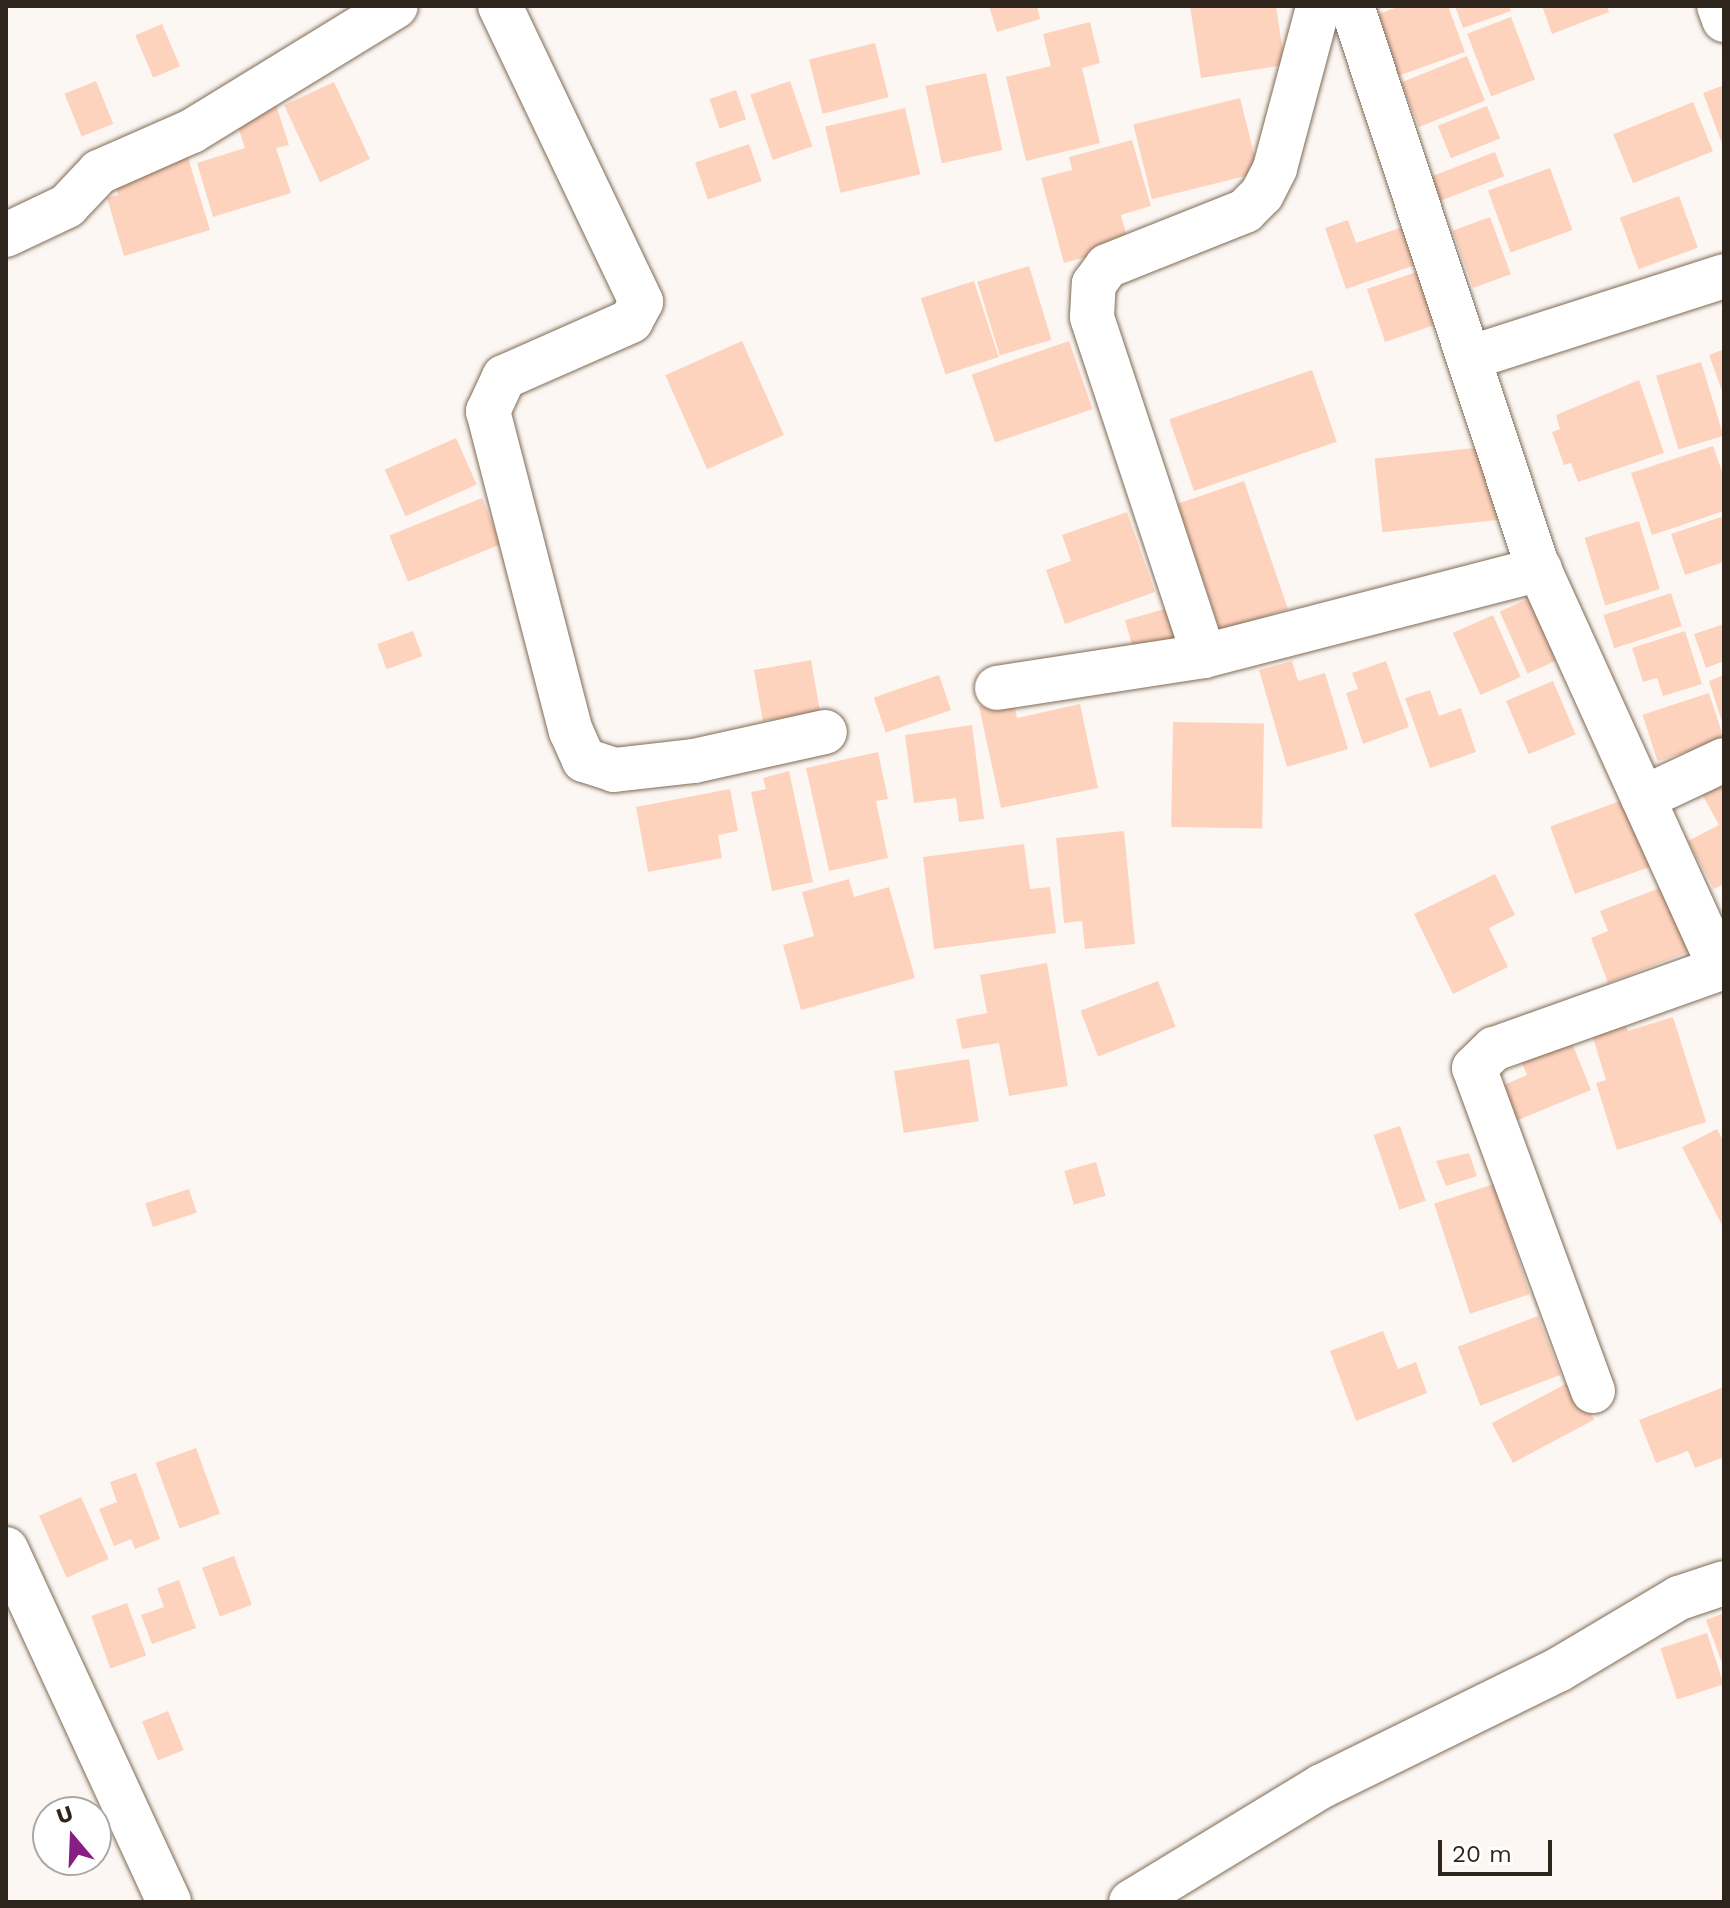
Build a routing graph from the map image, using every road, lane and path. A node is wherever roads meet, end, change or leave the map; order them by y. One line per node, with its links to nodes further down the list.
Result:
1 (396, 6): 6 (street)
2 (500, 6): 12 (street)
3 (1719, 6): 5 (street)
4 (1328, 7): 8 (street); 10 (street)
5 (1724, 20)
6 (6, 235)
7 (1724, 276): 8 (street)
8 (1469, 358): 9 (street)
9 (1540, 569): 10 (street); 14 (street)
10 (1204, 656): 11 (street)
11 (997, 688)
12 (825, 732)
13 (1724, 760): 14 (street)
14 (1643, 798): 15 (street)
15 (1722, 968): 16 (street)
16 (1593, 1391)
17 (6, 1549): 19 (street)
18 (1724, 1583): 20 (street)
19 (169, 1902)
20 (1131, 1902)

